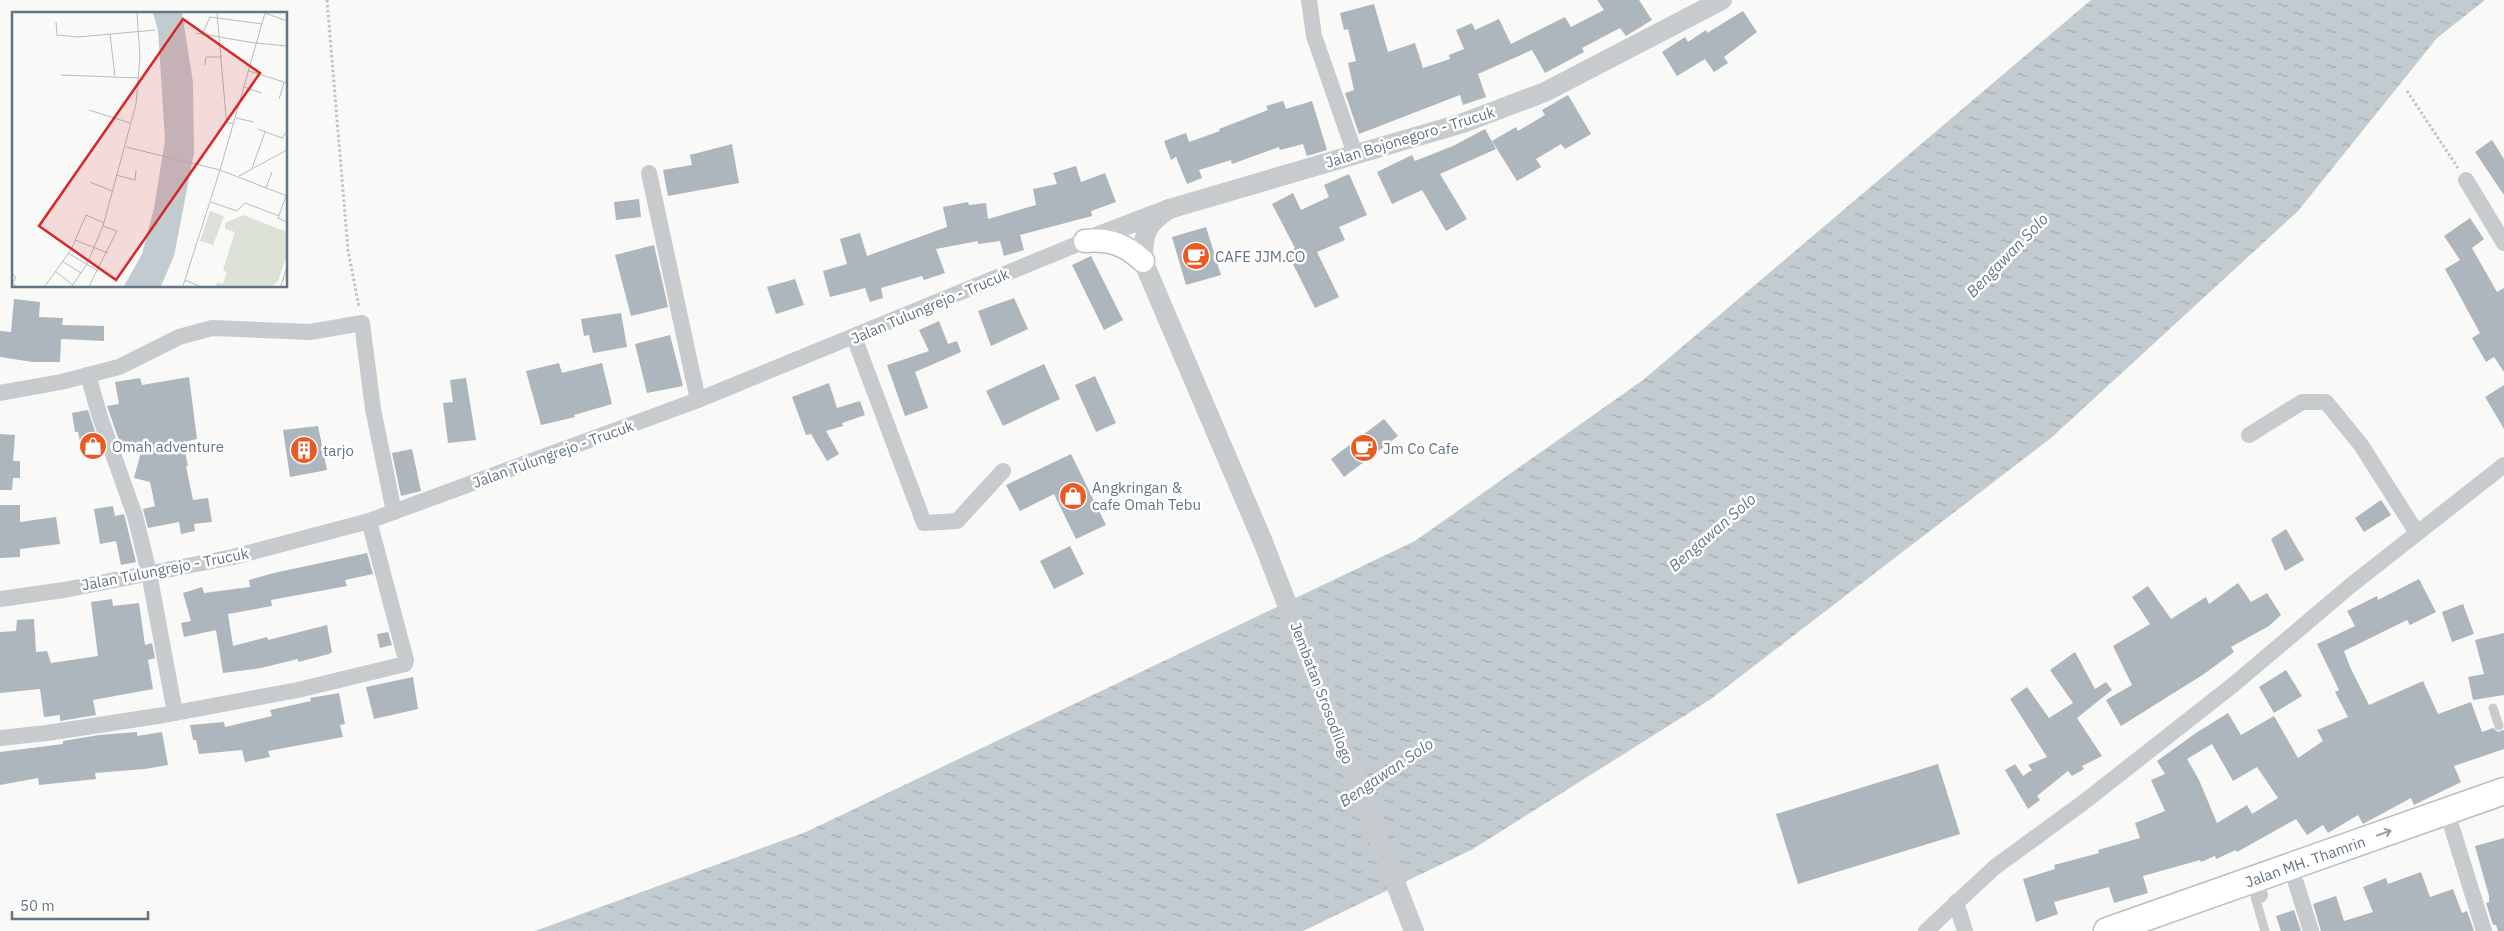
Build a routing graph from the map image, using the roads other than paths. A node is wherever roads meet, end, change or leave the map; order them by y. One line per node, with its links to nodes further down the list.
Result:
1 (1309, 0): 3 (street)
2 (1722, 0): 3 (street, Jalan Bojonegoro - Trucuk)
3 (1355, 154): 6 (street, Jalan Bojonegoro - Trucuk)
4 (650, 173): 13 (street)
5 (2466, 180): 8 (street)
6 (1168, 209): 7 (street, Jalan Bojonegoro - Trucuk); 9 (street)
7 (1085, 241): 9 (main road); 10 (street, Jalan Tulungrejo - Trucuk)
8 (2503, 241)
9 (1142, 261): 33 (street, Jembatan Srosodilogo)
10 (854, 337): 13 (street, Jalan Tulungrejo - Trucuk); 16 (street)
11 (88, 375): 12 (street); 17 (street); 20 (street)
12 (0, 393)
13 (698, 400): 17 (street, Jalan Tulungrejo - Trucuk)
14 (2249, 435): 19 (street)
15 (2504, 465): 19 (street)
16 (1003, 471)
17 (394, 512): 18 (street, Jalan Tulungrejo - Trucuk)
18 (369, 521): 20 (street, Jalan Tulungrejo - Trucuk); 23 (street)
19 (2417, 533): 31 (street)
20 (149, 573): 21 (street, Jalan Tulungrejo - Trucuk); 23 (street)
21 (0, 599)
22 (2493, 708): 24 (lane)
23 (175, 713): 25 (street)
24 (2499, 726)
25 (0, 738)
26 (2504, 790): 28 (main road, Jalan MH. Thamrin)
27 (2504, 810): 28 (main road, Jalan MH. Thamrin)
28 (2453, 821): 29 (main road, Jalan MH. Thamrin); 30 (main road, Jalan MH. Thamrin, one-way to 28); 39 (street)
29 (2296, 883): 30 (main road, Jalan MH. Thamrin); 38 (street)
30 (2256, 891): 32 (main road, Jalan MH. Thamrin); 37 (lane)
31 (1956, 902): 34 (street); 35 (street)
32 (2163, 924): 36 (main road, Jalan MH. Thamrin)
33 (1414, 930)
34 (1926, 931)
35 (1965, 931)
36 (2107, 931)
37 (2265, 931)
38 (2311, 931)
39 (2484, 931)

